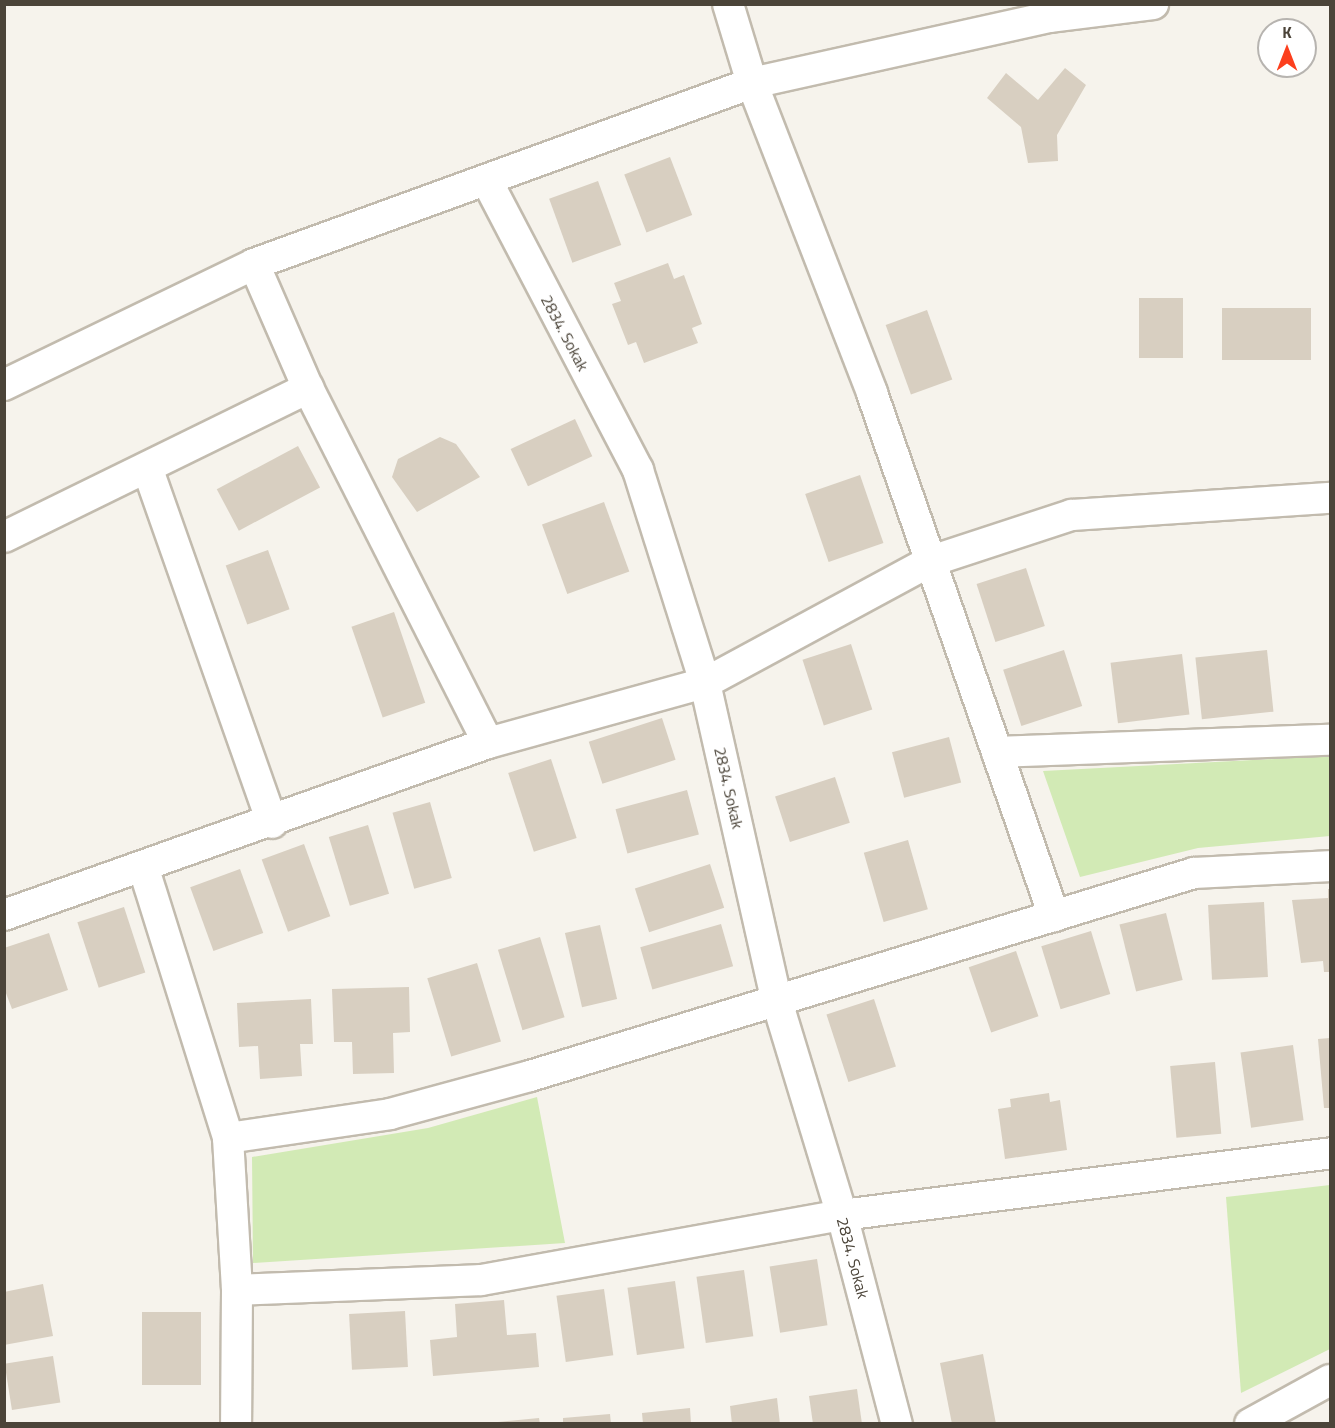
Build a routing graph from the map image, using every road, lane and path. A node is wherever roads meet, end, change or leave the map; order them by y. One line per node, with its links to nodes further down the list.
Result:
1 (728, 4): 3 (street)
2 (1153, 4): 3 (street)
3 (752, 83): 4 (street); 11 (street)
4 (487, 181): 5 (street); 12 (street, 2834. Sokak)
5 (254, 264): 6 (street); 7 (street)
6 (4, 385)
7 (308, 387): 8 (street); 14 (street)
8 (148, 470): 10 (street); 16 (street)
9 (1330, 498): 11 (street)
10 (4, 537)
11 (931, 561): 12 (street); 15 (street)
12 (705, 682): 14 (street); 21 (street, 2834. Sokak)
13 (1330, 740): 15 (street)
14 (488, 743): 16 (street)
15 (997, 752): 20 (street)
16 (272, 823): 17 (street)
17 (143, 866): 19 (street); 22 (street)
18 (1330, 866): 20 (street)
19 (4, 915)
20 (1054, 916): 21 (street)
21 (776, 998): 22 (street); 24 (street, 2834. Sokak)
22 (228, 1138): 25 (street)
23 (1330, 1153): 24 (street)
24 (842, 1215): 25 (street); 28 (street, 2834. Sokak)
25 (237, 1290): 27 (street)
26 (1330, 1380): 29 (street)
27 (236, 1424)
28 (897, 1424)
29 (1250, 1424)

